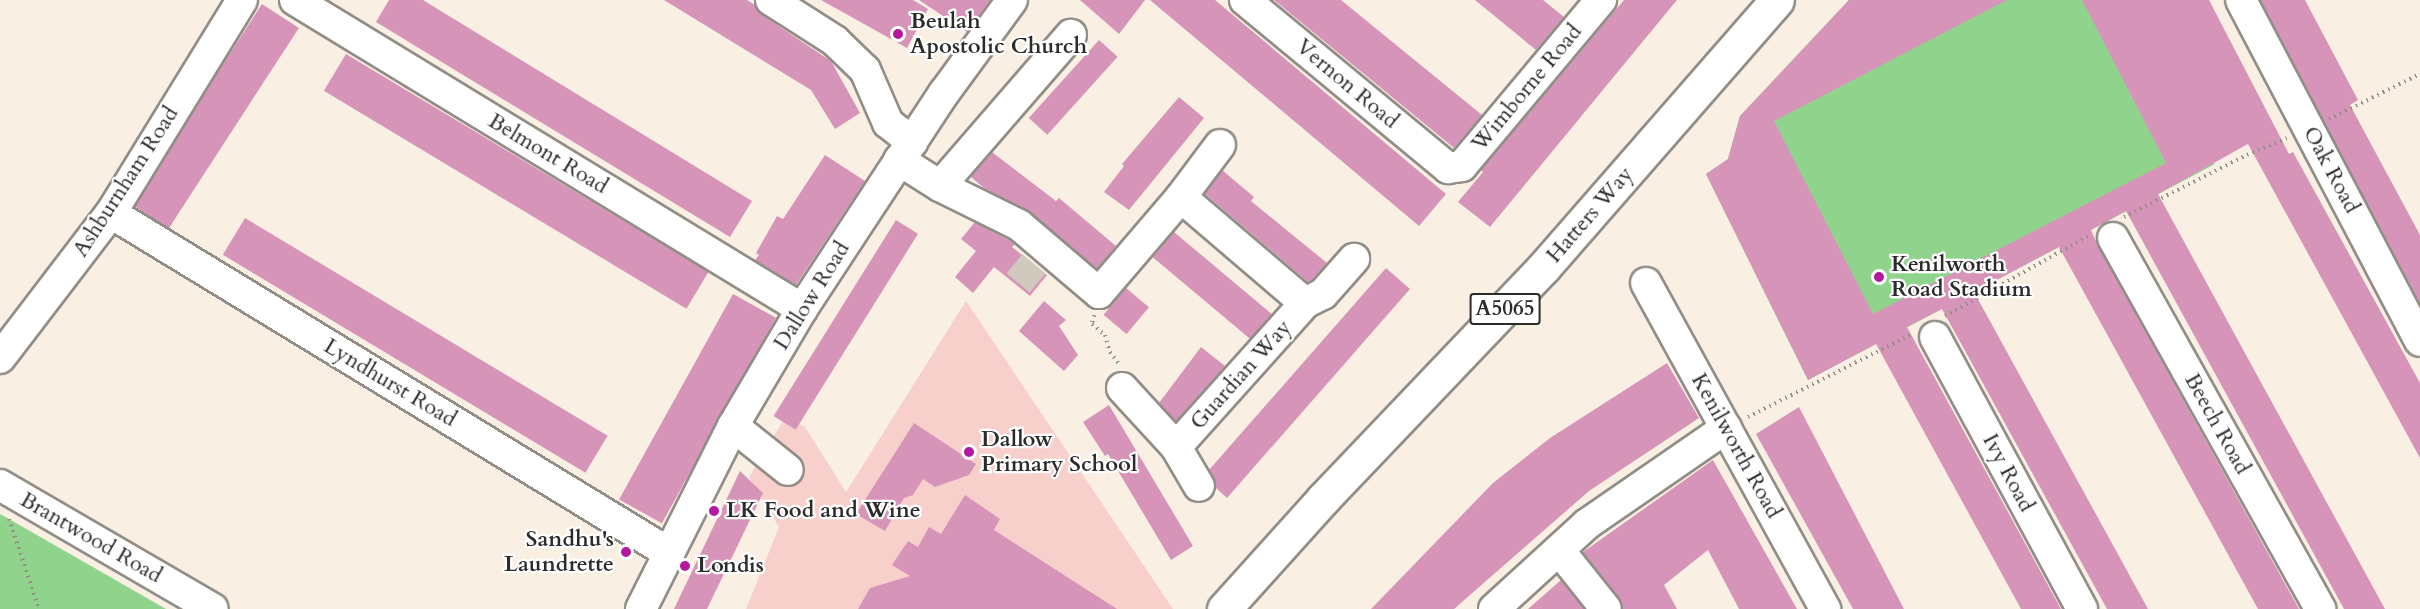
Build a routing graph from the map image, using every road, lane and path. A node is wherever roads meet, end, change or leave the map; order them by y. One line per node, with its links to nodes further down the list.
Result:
1 (242, 0): 17 (street, Ashburnham Road)
2 (295, 0): 23 (street, Belmont Road)
3 (771, 0): 13 (street)
4 (1012, 0): 13 (street, Dallow Road)
5 (1245, 0): 14 (street, Vernon Road)
6 (1777, 0): 40 (main road, Hatters Way / A5065)
7 (2241, 0): 11 (street, Oak Road)
8 (1589, 4): 14 (street, Wimborne Road)
9 (1071, 35): 15 (street)
10 (2420, 74): 11 (path)
11 (2310, 129): 18 (path); 25 (street, Oak Road)
12 (1220, 145): 16 (street)
13 (906, 151): 15 (street); 23 (street, Dallow Road)
14 (1448, 168)
15 (940, 186): 21 (street)
16 (1181, 197): 21 (street); 22 (street, Guardian Way)
17 (111, 213): 26 (street, Ashburnham Road); 36 (street, Lyndhurst Road)
18 (2108, 231): 24 (path); 45 (street, Beech Road)
19 (1354, 259): 22 (street, Guardian Way)
20 (1646, 283): 29 (street, Kenilworth Road)
21 (1099, 293): 27 (path)
22 (1305, 303): 30 (street, Guardian Way)
23 (802, 309): 28 (street, Dallow Road)
24 (1930, 329): 29 (path); 44 (street, Ivy Road)
25 (2420, 341)
26 (0, 358)
27 (1122, 388): 30 (street)
28 (733, 426): 31 (street); 36 (street, Dallow Road)
29 (1726, 428): 35 (street); 43 (street, Kenilworth Road)
30 (1176, 447): 32 (street)
31 (788, 470)
32 (1199, 486)
33 (10, 500): 34 (path); 37 (path); 38 (street, Brantwood Road)
34 (0, 521)
35 (1559, 550): 41 (street); 42 (street)
36 (669, 553): 39 (street, Dallow Road)
37 (39, 609)
38 (213, 609)
39 (641, 609)
40 (1224, 609)
41 (1494, 609)
42 (1605, 609)
43 (1826, 609)
44 (2082, 609)
45 (2320, 609)

